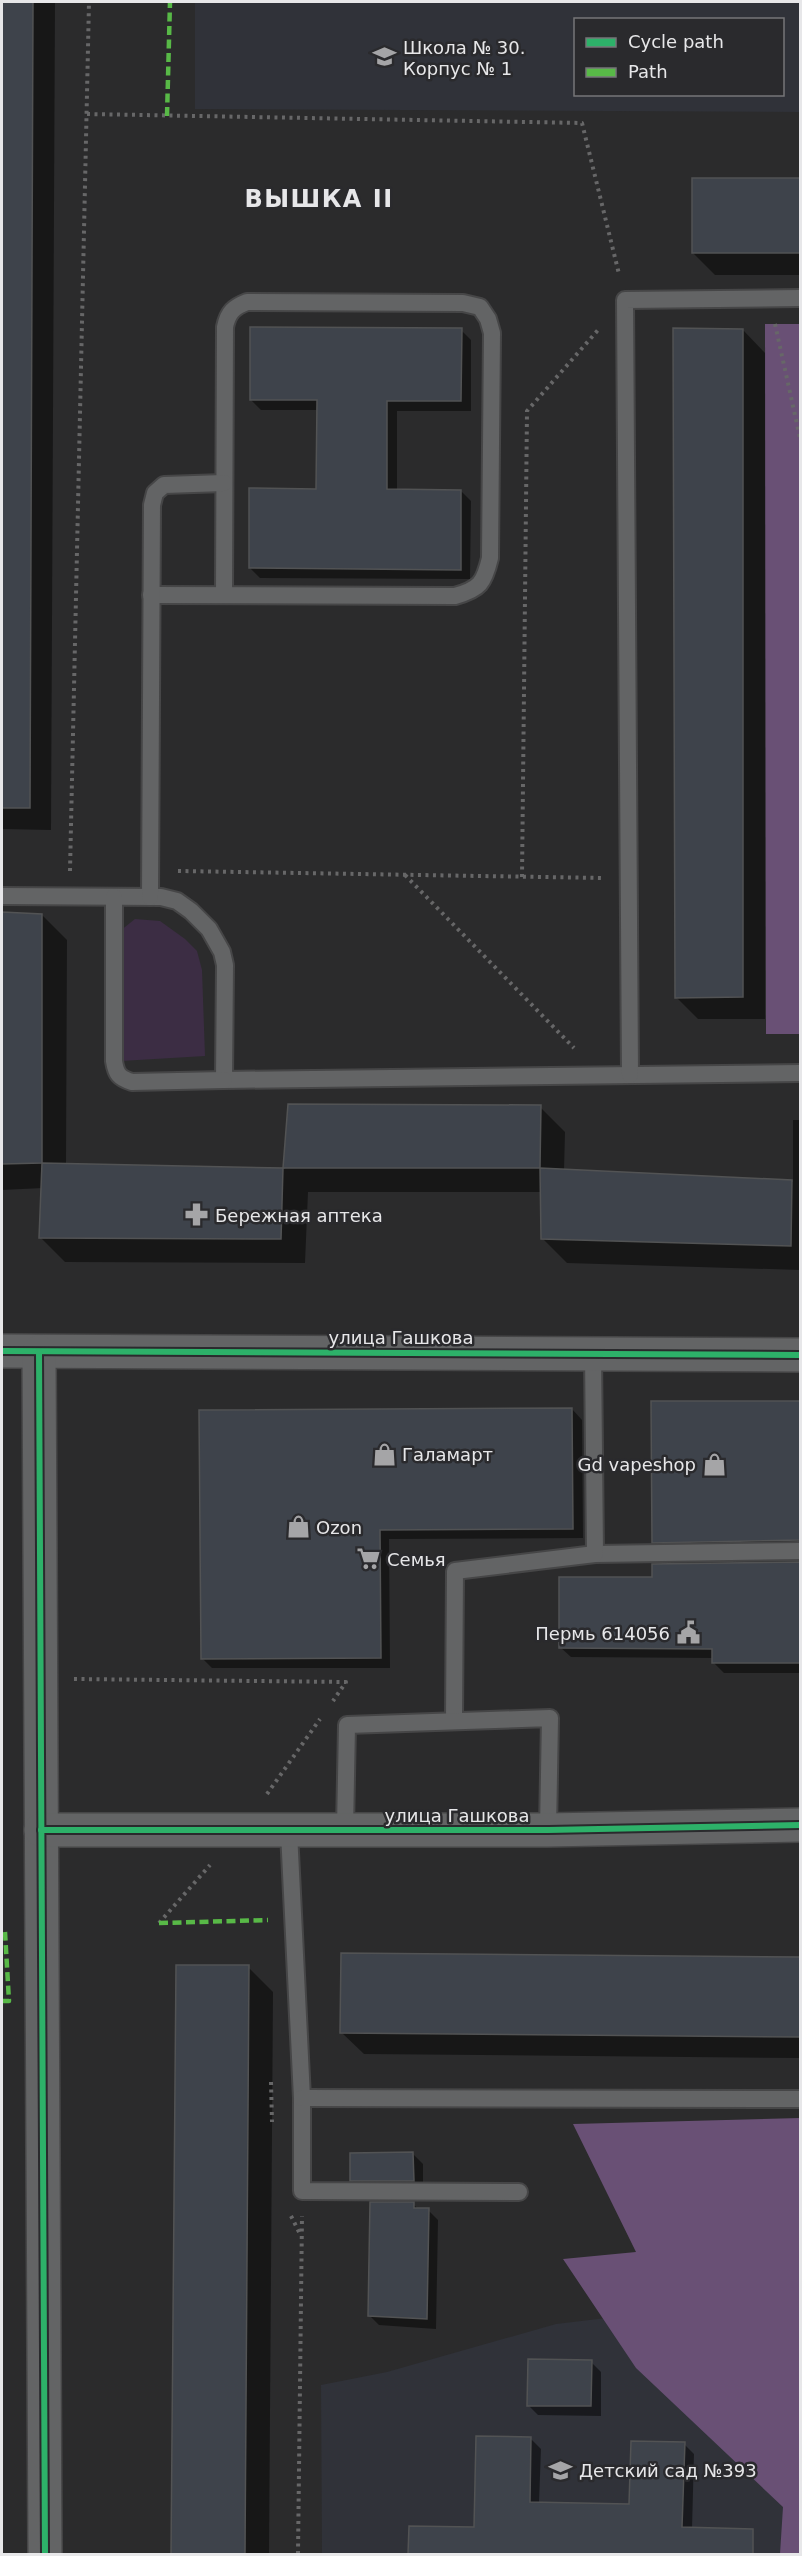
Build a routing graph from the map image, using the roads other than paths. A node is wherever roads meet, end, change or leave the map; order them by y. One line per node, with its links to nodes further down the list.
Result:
1 (801, 298): 9 (lane)
2 (224, 483): 3 (lane); 4 (lane); 4 (lane)
3 (151, 595): 4 (lane); 7 (lane)
4 (224, 595)
5 (2, 896): 6 (lane)
6 (114, 897): 7 (lane); 10 (lane)
7 (150, 897): 10 (lane)
8 (801, 1072): 9 (lane)
9 (630, 1075): 10 (lane)
10 (224, 1080)
11 (2, 1351): 12 (street, улица Гашкова)
12 (39, 1352): 13 (street, улица Гашкова); 20 (street)
13 (593, 1353): 14 (street, улица Гашкова); 16 (lane)
14 (801, 1355)
15 (801, 1551): 16 (lane)
16 (595, 1554): 17 (lane)
17 (454, 1720): 19 (lane); 21 (lane)
18 (801, 1825): 21 (street, улица Гашкова)
19 (345, 1829): 21 (street, улица Гашкова); 22 (street, улица Гашкова)
20 (41, 1830): 22 (street, улица Гашкова); 26 (street)
21 (548, 1830)
22 (289, 1832): 23 (lane)
23 (302, 2098): 24 (lane); 25 (lane)
24 (801, 2099)
25 (519, 2192)
26 (45, 2554)

